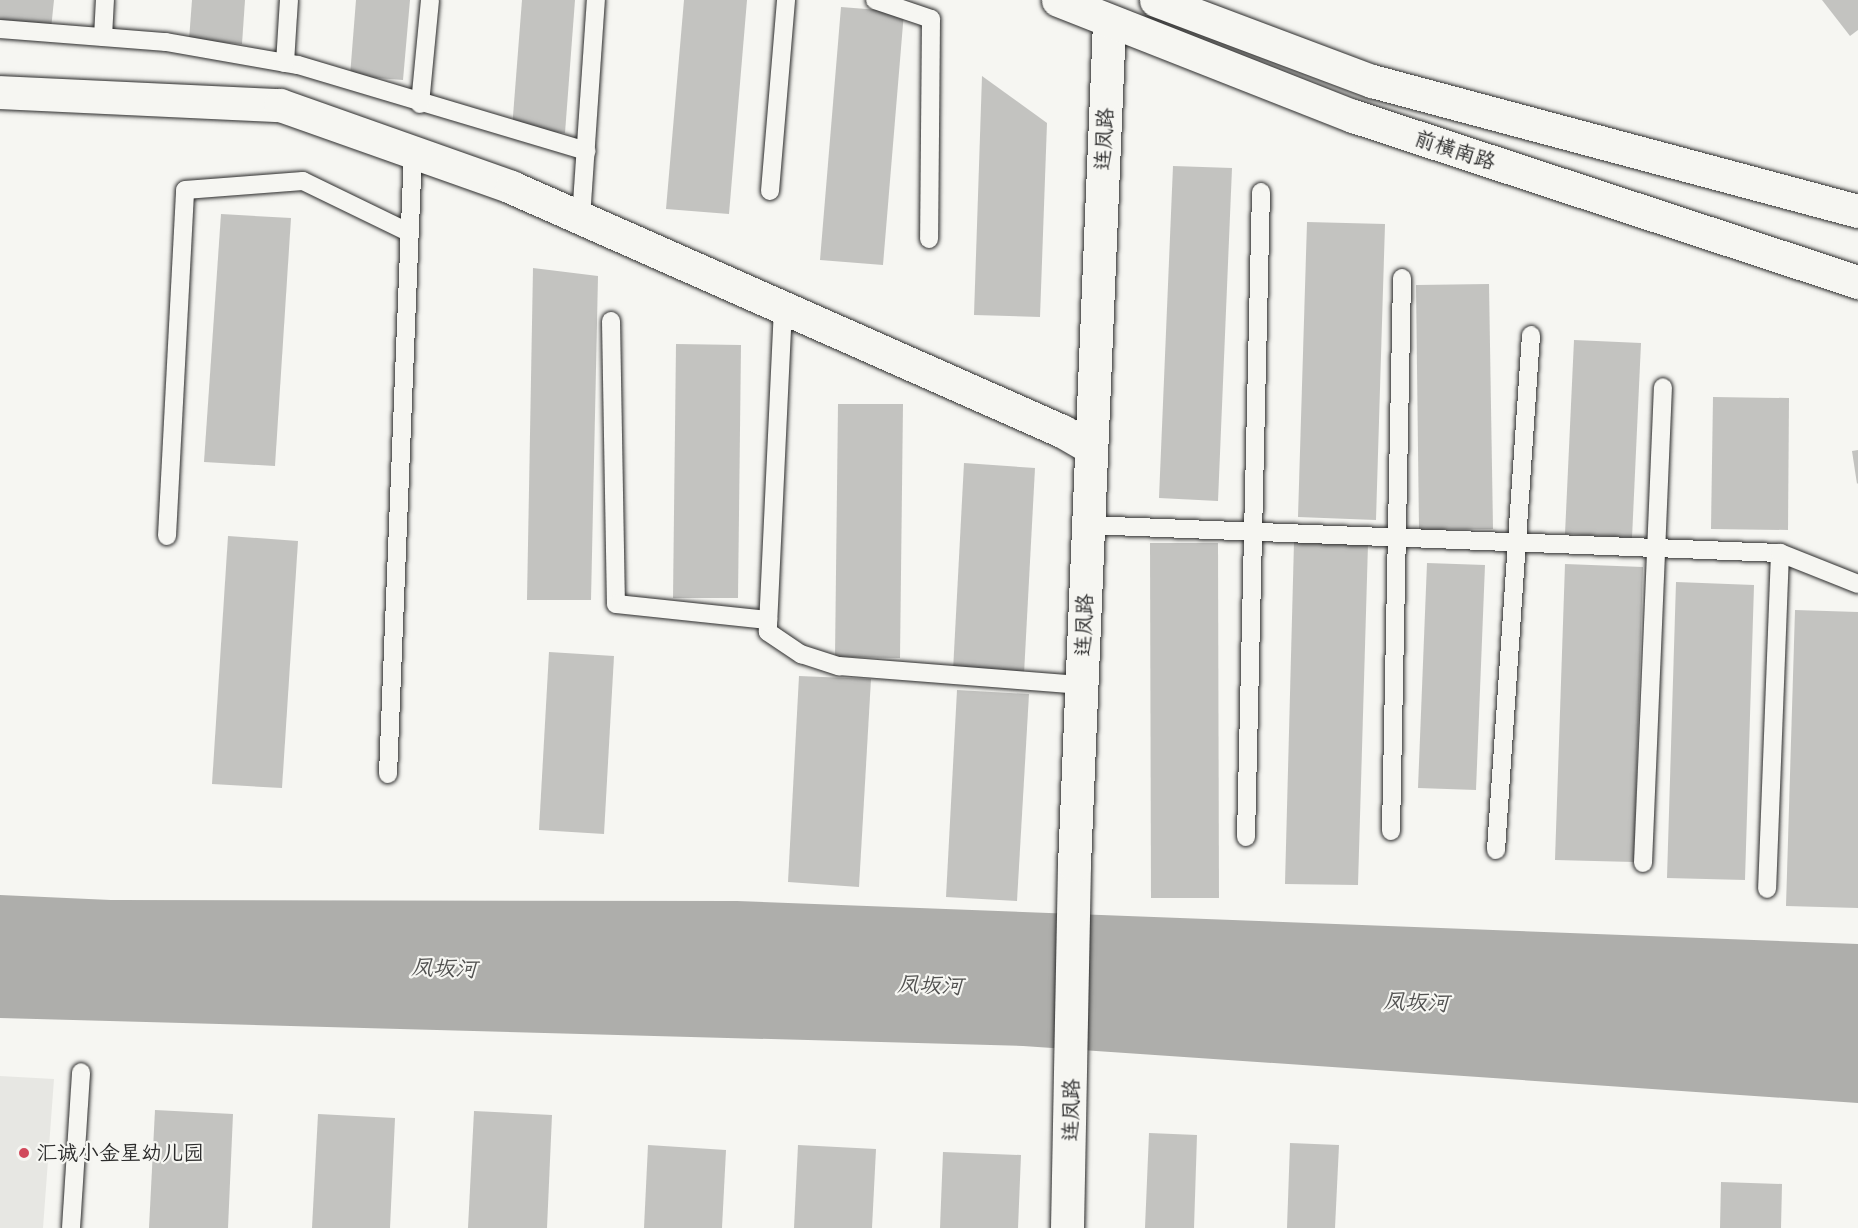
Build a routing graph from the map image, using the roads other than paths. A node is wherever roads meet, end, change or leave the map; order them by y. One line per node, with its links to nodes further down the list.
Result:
1 (105, 0): 11 (lane)
2 (289, 0): 12 (lane)
3 (430, 0): 14 (lane)
4 (596, 0): 15 (lane)
5 (786, 0): 17 (lane)
6 (876, 0): 22 (lane)
7 (1058, 0): 9 (street, 前横南路)
8 (1156, 0): 19 (street, 前横南路)
9 (1109, 22): 24 (street, 前横南路); 29 (street, 连凤路)
10 (0, 29): 11 (lane)
11 (103, 37): 12 (lane)
12 (285, 63): 14 (lane)
13 (0, 92): 16 (street)
14 (420, 104): 15 (lane)
15 (586, 151): 20 (lane)
16 (413, 152): 20 (street); 21 (lane)
17 (770, 191)
18 (1261, 192): 31 (lane)
19 (1858, 211)
20 (581, 218): 25 (street)
21 (410, 233): 32 (lane); 40 (lane)
22 (930, 239)
23 (1402, 278): 33 (lane)
24 (1858, 282)
25 (783, 308): 29 (street); 38 (lane)
26 (611, 321): 38 (lane)
27 (1531, 335): 34 (lane)
28 (1663, 387): 35 (lane)
29 (1090, 447): 30 (street, 连凤路)
30 (1088, 525): 31 (lane); 39 (street, 连凤路)
31 (1253, 532): 33 (lane); 42 (lane)
32 (167, 536)
33 (1396, 538): 34 (lane); 41 (lane)
34 (1517, 544): 35 (lane); 43 (lane)
35 (1657, 546): 36 (lane); 44 (lane)
36 (1780, 553): 37 (lane); 45 (lane)
37 (1858, 584)
38 (768, 620): 39 (lane)
39 (1082, 686): 48 (street, 连凤路)
40 (388, 774)
41 (1392, 831)
42 (1246, 837)
43 (1496, 850)
44 (1643, 863)
45 (1767, 889)
46 (81, 1072): 47 (lane)
47 (71, 1228)
48 (1067, 1228)

